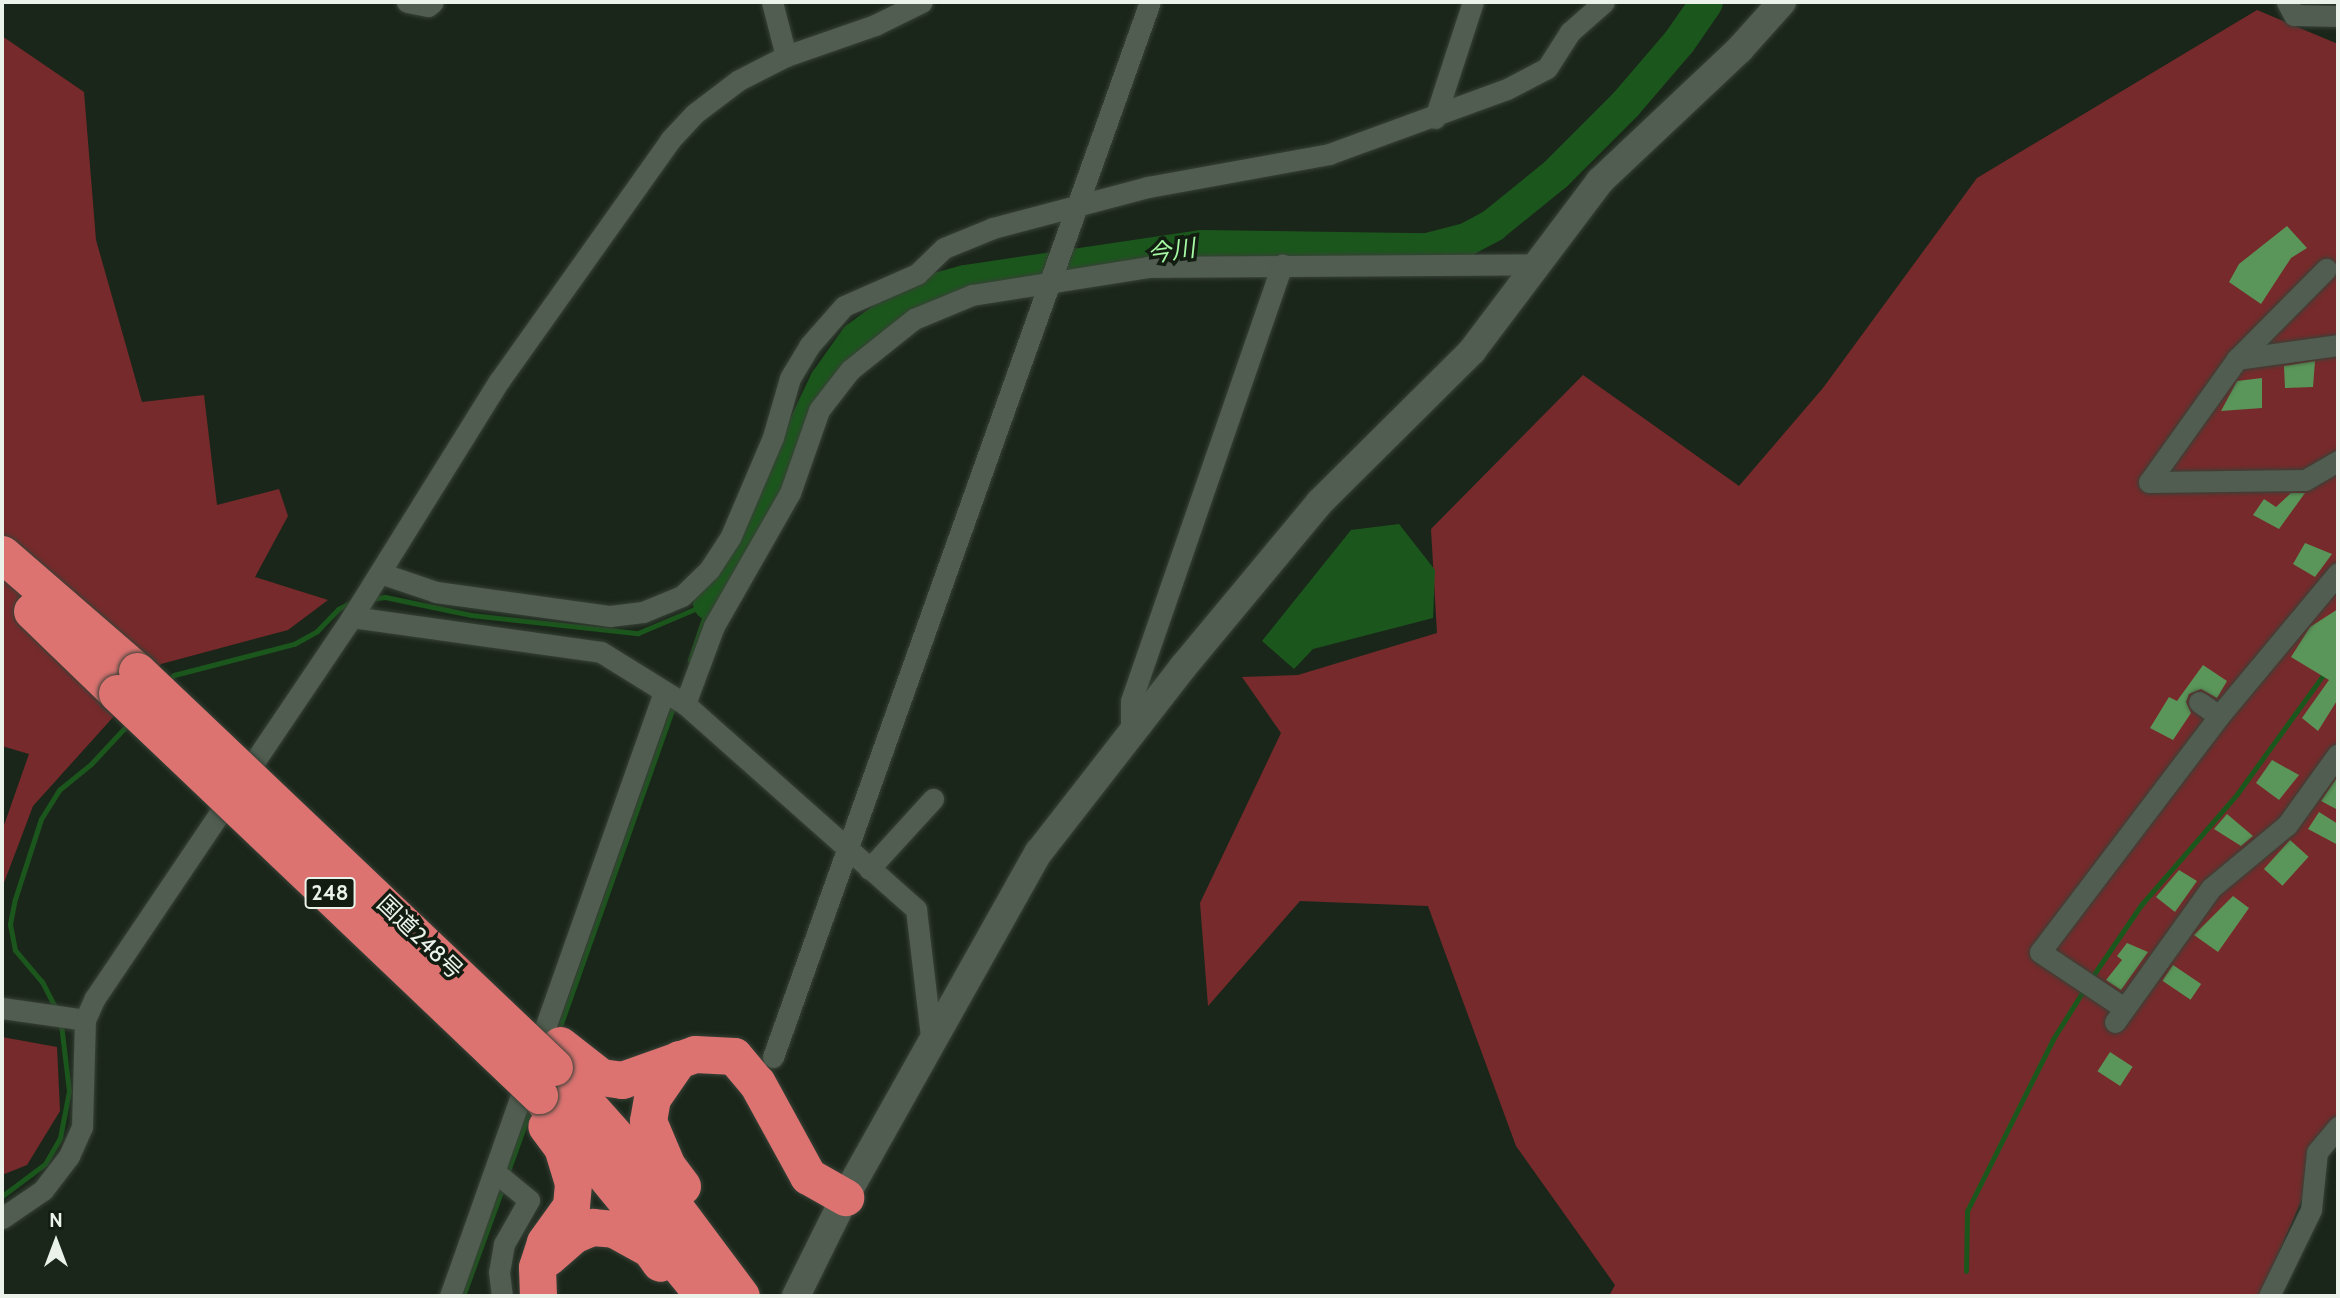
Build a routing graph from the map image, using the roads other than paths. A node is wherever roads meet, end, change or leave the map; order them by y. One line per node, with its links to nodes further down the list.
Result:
1 (407, 2): 2 (street)
2 (432, 2)
3 (772, 2): 11 (street)
4 (922, 2): 11 (street)
5 (1150, 2): 13 (street)
6 (1473, 2): 12 (street)
7 (1604, 2): 12 (street)
8 (1782, 2): 15 (street)
9 (2287, 2): 10 (street)
10 (2338, 16)
11 (786, 56): 24 (street)
12 (1435, 118): 13 (street)
13 (1073, 209): 17 (street); 24 (street)
14 (1282, 264): 15 (street); 17 (street); 31 (street)
15 (1539, 264): 31 (street)
16 (2326, 269): 19 (street)
17 (1047, 281): 29 (street); 34 (street)
18 (2338, 345): 19 (street)
19 (2237, 359): 20 (street)
20 (2338, 461)
21 (2, 554): 26 (highway, 国道248号 / 248)
22 (2338, 573): 30 (street)
23 (2, 582): 26 (highway, 国道248号 / 248)
24 (374, 582): 25 (street)
25 (352, 617): 27 (street); 37 (street)
26 (127, 682): 41 (highway, 国道248号 / 248, bridge); 41 (highway, 国道248号 / 248, bridge)
27 (664, 692): 29 (street); 43 (street)
28 (2199, 702): 30 (street)
29 (685, 704): 34 (street)
30 (2219, 716): 32 (street)
31 (1131, 732): 38 (street)
32 (2338, 754)
33 (933, 799): 35 (street)
34 (848, 850): 35 (street); 39 (street)
35 (869, 869): 38 (street)
36 (2, 1008): 37 (street)
37 (78, 1018): 45 (street)
38 (932, 1045): 44 (street)
39 (773, 1057)
40 (679, 1058): 41 (highway); 44 (highway); 46 (highway)
41 (547, 1080): 46 (highway, 国道248号 / 248); 47 (highway); 51 (highway, 国道248号 / 248)
42 (2338, 1127): 54 (street)
43 (495, 1172): 48 (street); 49 (street)
44 (845, 1198): 53 (street)
45 (2, 1218)
46 (740, 1279): 52 (highway)
47 (538, 1281): 50 (highway)
48 (450, 1296)
49 (502, 1296)
50 (685, 1296)
51 (704, 1296)
52 (763, 1296)
53 (796, 1296)
54 (2269, 1296)

